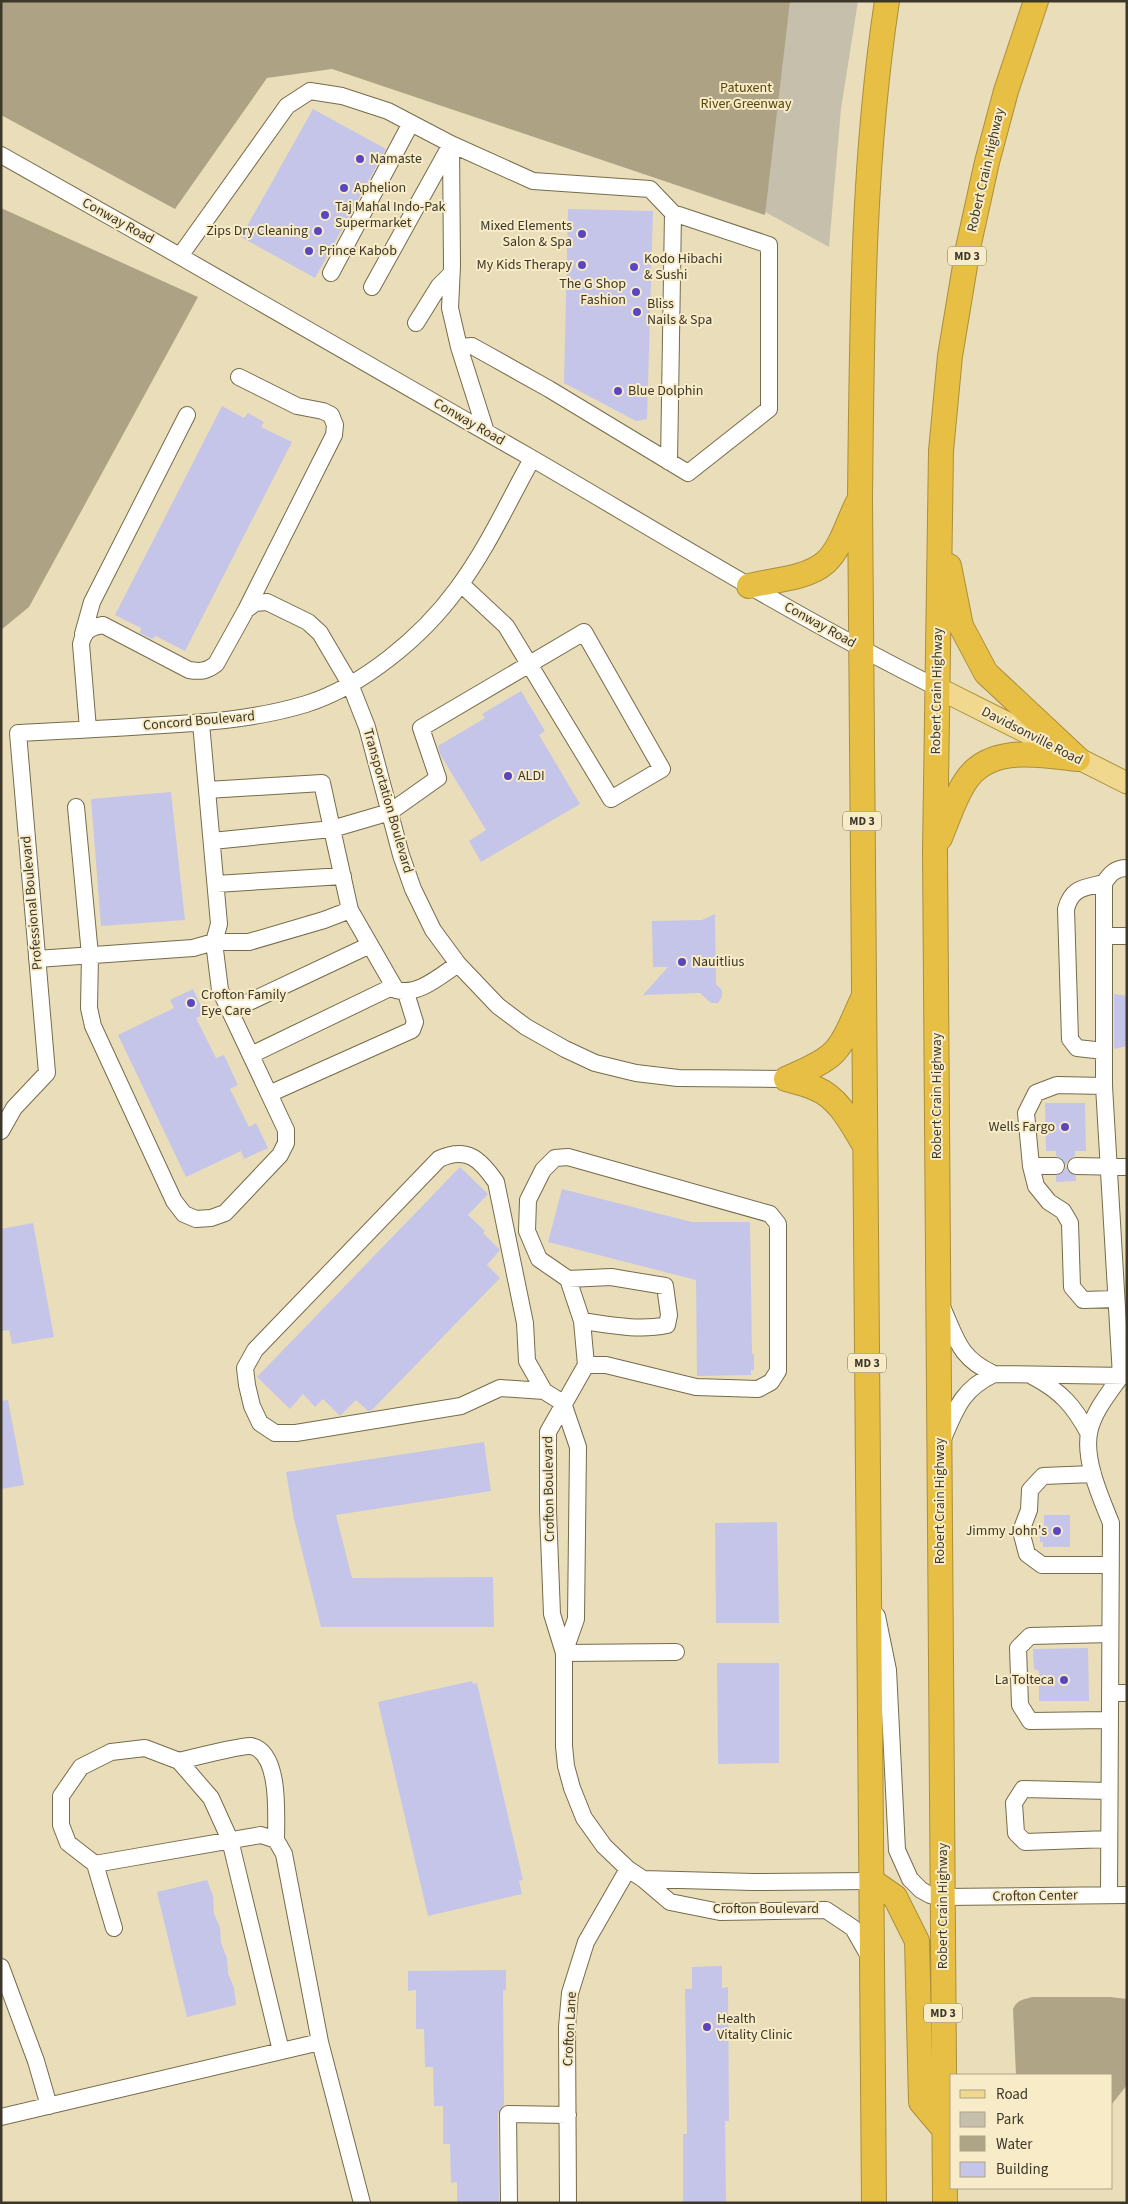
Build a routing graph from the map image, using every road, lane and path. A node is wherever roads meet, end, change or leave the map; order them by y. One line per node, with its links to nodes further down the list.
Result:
1 (887, 1): 18 (highway, MD 3)
2 (1036, 1): 19 (highway, Robert Crain Highway / MD 3)
3 (411, 123): 4 (street); 7 (street); 8 (street)
4 (451, 144): 6 (street); 9 (street); 10 (street)
5 (1, 155): 7 (street, Conway Road)
6 (673, 213): 17 (street); 17 (street)
7 (180, 256): 15 (street, Conway Road)
8 (331, 273)
9 (451, 274): 11 (street); 12 (street)
10 (372, 287)
11 (416, 323)
12 (460, 347): 15 (street); 17 (street)
13 (238, 377): 22 (street)
14 (187, 416): 23 (street)
15 (486, 432): 16 (street, Conway Road)
16 (532, 459): 20 (street, Concord Boulevard); 21 (street, Conway Road)
17 (670, 462)
18 (860, 498): 21 (highway); 24 (highway, MD 3)
19 (940, 518): 27 (highway, Robert Crain Highway / MD 3); 31 (highway)
20 (461, 584): 25 (street); 26 (street, Concord Boulevard)
21 (749, 586): 24 (street, Conway Road)
22 (246, 610): 23 (street); 26 (street, Transportation Boulevard)
23 (83, 634): 29 (street)
24 (860, 648): 27 (street, Conway Road); 52 (highway, MD 3)
25 (530, 663): 25 (street); 35 (street)
26 (350, 684): 28 (street, Concord Boulevard); 35 (street, Transportation Boulevard)
27 (938, 688): 31 (main road, Davidsonville Road); 38 (highway, Robert Crain Highway / MD 3)
28 (201, 724): 29 (street, Concord Boulevard); 33 (street)
29 (88, 729): 30 (street, Concord Boulevard)
30 (18, 733): 49 (street, Professional Boulevard)
31 (1078, 759): 32 (main road, Davidsonville Road); 38 (highway)
32 (1127, 783)
33 (207, 790): 36 (street); 37 (street)
34 (76, 808): 48 (street)
35 (390, 812): 36 (street); 50 (street, Transportation Boulevard)
36 (332, 829): 37 (street); 40 (street)
37 (212, 841): 42 (street)
38 (935, 851): 67 (highway, Robert Crain Highway / MD 3)
39 (1127, 868): 41 (street)
40 (342, 876): 42 (street); 43 (street)
41 (1104, 883): 44 (street); 54 (street)
42 (216, 884): 46 (street)
43 (350, 910): 46 (street); 47 (street)
44 (1104, 936): 45 (street); 54 (street)
45 (1127, 936)
46 (214, 942): 48 (street); 53 (street)
47 (370, 944): 51 (street); 53 (street)
48 (90, 955): 49 (street); 58 (street)
49 (37, 959): 59 (street, Professional Boulevard)
50 (458, 964): 51 (street); 56 (street, Transportation Boulevard)
51 (400, 989): 55 (street); 58 (street)
52 (865, 995): 56 (highway); 60 (highway, MD 3)
53 (230, 1011): 55 (street)
54 (1104, 1051): 57 (street)
55 (251, 1055): 58 (street)
56 (786, 1079): 60 (highway)
57 (1104, 1086): 61 (street); 64 (street)
58 (269, 1094)
59 (1, 1131)
60 (865, 1146): 80 (highway, MD 3)
61 (1030, 1166): 62 (street); 68 (street)
62 (1056, 1166)
63 (1076, 1166): 64 (street)
64 (1109, 1167): 65 (street); 68 (street)
65 (1127, 1167)
66 (568, 1279): 69 (street); 69 (street); 70 (street)
67 (938, 1298): 71 (street); 77 (highway, Robert Crain Highway / MD 3)
68 (1116, 1299): 73 (street)
69 (582, 1321): 70 (street)
70 (586, 1365): 75 (street)
71 (994, 1374): 72 (street); 77 (street)
72 (1029, 1374): 73 (street); 76 (street)
73 (1124, 1376): 76 (street)
74 (544, 1391): 74 (street); 75 (street)
75 (563, 1403): 84 (street, Crofton Boulevard); 84 (street, Crofton Boulevard)
76 (1089, 1434): 78 (street)
77 (940, 1445): 99 (highway, Robert Crain Highway / MD 3)
78 (1093, 1474): 79 (street); 79 (street)
79 (1111, 1565): 81 (street)
80 (869, 1580): 96 (highway, MD 3); 99 (street)
81 (1119, 1597): 82 (street)
82 (1110, 1634): 85 (street); 87 (street)
83 (676, 1652): 84 (street)
84 (564, 1653): 94 (street, Crofton Boulevard)
85 (1110, 1693): 86 (street); 87 (street)
86 (1127, 1693)
87 (1110, 1720): 89 (street)
88 (179, 1761): 91 (street); 92 (street); 93 (street)
89 (1109, 1791): 90 (street); 90 (street)
90 (1109, 1839): 97 (street)
91 (230, 1840): 92 (street); 93 (street); 104 (street)
92 (276, 1840): 103 (street)
93 (95, 1864): 100 (street)
94 (628, 1869): 95 (street, Crofton Boulevard); 106 (street, Crofton Lane)
95 (643, 1879): 96 (street, Crofton Boulevard); 101 (street, Crofton Boulevard)
96 (872, 1881): 101 (highway, MD 3); 108 (highway)
97 (1109, 1895): 98 (street, Crofton Center); 99 (street, Crofton Center)
98 (1127, 1895)
99 (942, 1897): 108 (highway, Robert Crain Highway / MD 3)
100 (114, 1928)
101 (873, 1962): 112 (highway, MD 3)
102 (1, 1967): 105 (street)
103 (320, 2042): 104 (street); 109 (street)
104 (281, 2051): 105 (street)
105 (49, 2106): 107 (street)
106 (568, 2115): 110 (street); 111 (street, Crofton Lane)
107 (1, 2117)
108 (944, 2129): 113 (highway, Robert Crain Highway / MD 3)
109 (362, 2203)
110 (509, 2203)
111 (568, 2203)
112 (874, 2203)
113 (945, 2203)

